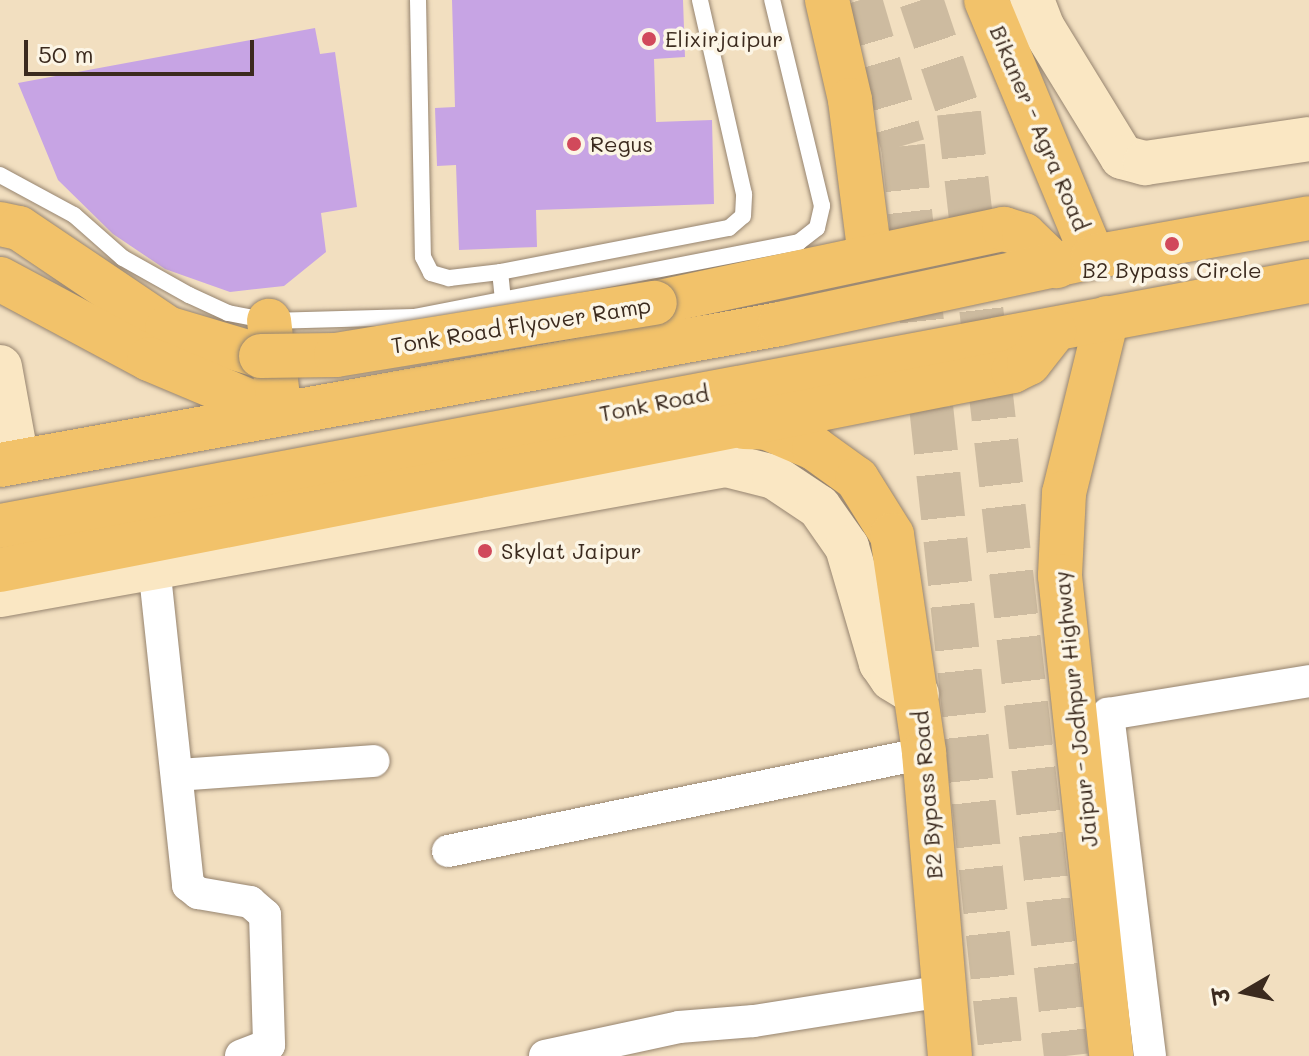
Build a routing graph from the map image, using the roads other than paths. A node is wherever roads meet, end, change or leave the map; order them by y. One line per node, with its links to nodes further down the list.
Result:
1 (418, 0): 14 (lane)
2 (700, 0): 12 (lane)
3 (772, 0): 17 (lane)
4 (827, 0): 11 (main road)
5 (986, 0): 13 (main road, Bikaner - Agra Road)
6 (1035, 1): 7 (street)
7 (1309, 139)
8 (0, 175): 20 (lane)
9 (1309, 218): 13 (main road)
10 (0, 224): 11 (main road, Tonk Road Flyover Ramp, bridge)
11 (870, 257): 13 (main road, Tonk Road Flyover Ramp)
12 (579, 258): 14 (lane); 17 (lane)
13 (1075, 261): 23 (main road)
14 (500, 272): 18 (lane)
15 (0, 279): 23 (main road)
16 (1309, 281): 19 (main road, Tonk Road)
17 (586, 283): 18 (lane)
18 (503, 300): 20 (lane)
19 (1107, 318): 21 (main road, Tonk Road); 40 (main road, Jaipur - Jodhpur Highway)
20 (269, 321): 23 (main road)
21 (1054, 331): 24 (main road); 26 (main road, Tonk Road)
22 (0, 367): 25 (street)
23 (280, 414): 25 (main road)
24 (725, 425): 28 (main road); 31 (main road, B2 Bypass Road)
25 (9, 463)
26 (0, 526)
27 (154, 566): 29 (street); 31 (street); 34 (street)
28 (0, 570)
29 (0, 595)
30 (1309, 681): 41 (street)
31 (917, 694): 32 (main road, B2 Bypass Road)
32 (924, 753): 35 (street); 36 (main road, B2 Bypass Road)
33 (373, 761): 34 (street)
34 (178, 775): 37 (street)
35 (448, 851)
36 (944, 991): 38 (street); 39 (main road, B2 Bypass Road)
37 (241, 1056)
38 (545, 1056)
39 (950, 1056)
40 (1111, 1056)
41 (1150, 1056)

